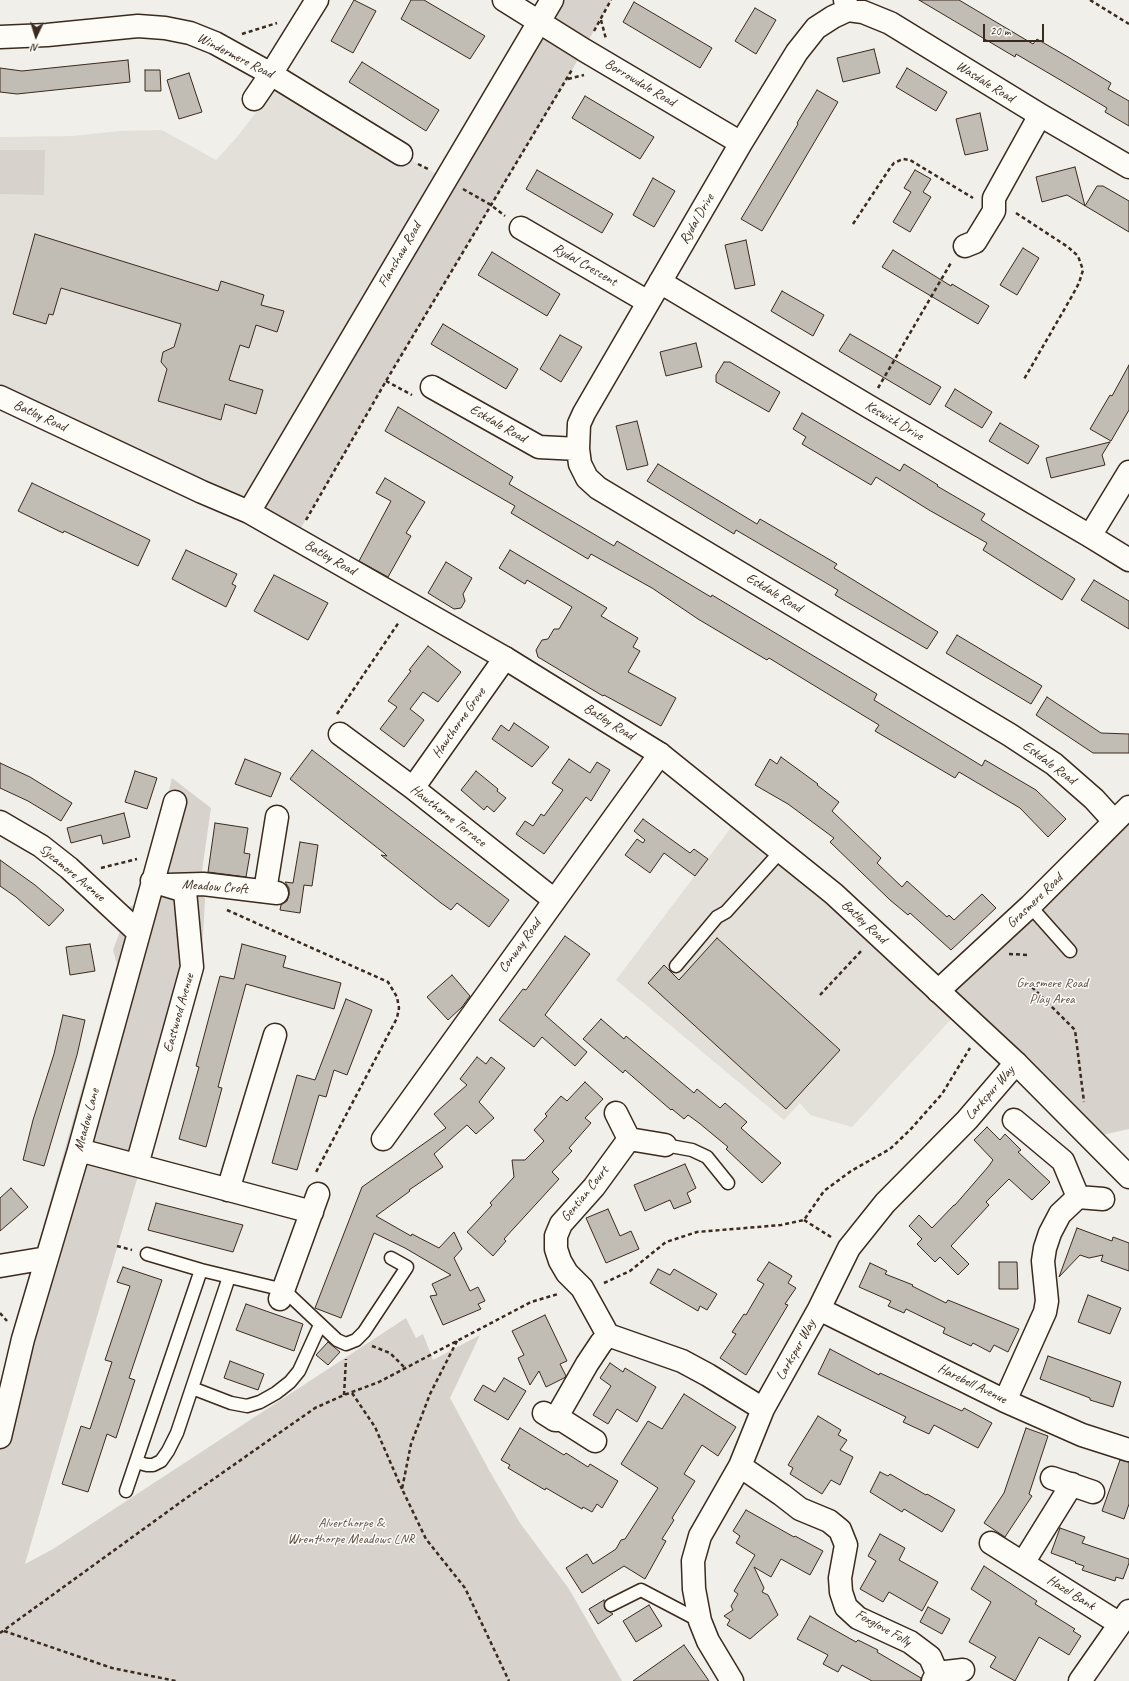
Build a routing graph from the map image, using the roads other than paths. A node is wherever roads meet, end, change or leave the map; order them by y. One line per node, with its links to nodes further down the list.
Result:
1 (504, 0): 5 (street, Borrowdale Road)
2 (552, 0): 5 (street, Flanshaw Road)
3 (846, 5): 9 (street, Wasdale Road); 10 (street, Rydal Drive)
4 (313, 6): 7 (street)
5 (539, 22): 10 (street, Borrowdale Road); 21 (street, Flanshaw Road)
6 (0, 37): 7 (street, Windermere Road)
7 (272, 74): 8 (street); 11 (street, Windermere Road)
8 (254, 99)
9 (1040, 116): 12 (street, Wasdale Road); 14 (street)
10 (741, 143): 15 (street, Rydal Drive)
11 (401, 154)
12 (1129, 167)
13 (521, 228): 16 (street, Rydal Crescent)
14 (965, 246)
15 (660, 282): 16 (street, Rydal Drive); 22 (street, Keswick Drive)
16 (648, 302): 19 (street, Rydal Drive)
17 (432, 387): 19 (street, Eskdale Road)
18 (0, 397): 21 (street, Batley Road)
19 (578, 449): 29 (street, Eskdale Road)
20 (1129, 472): 22 (street)
21 (249, 512): 24 (street, Batley Road)
22 (1090, 536): 23 (street, Keswick Drive)
23 (1129, 560)
24 (505, 658): 26 (street, Batley Road); 27 (street, Hawthorne Grove)
25 (336, 727): 27 (street, Hawthorne Terrace)
26 (660, 754): 32 (street, Batley Road); 34 (street, Conway Road)
27 (413, 788): 34 (street, Hawthorne Terrace)
28 (175, 802): 33 (street, Meadow Lane)
29 (1122, 814): 35 (street, Grasmere Road)
30 (277, 817): 33 (street, Meadow Croft)
31 (0, 822): 36 (street, Sycamore Avenue)
32 (781, 851): 38 (lane); 39 (street, Batley Road)
33 (158, 883): 36 (street, Meadow Lane); 48 (street, Eastwood Avenue)
34 (553, 900): 44 (street, Conway Road)
35 (1030, 906): 37 (lane); 39 (street, Grasmere Road)
36 (138, 932): 47 (street, Meadow Lane)
37 (1070, 951)
38 (676, 966)
39 (938, 992): 41 (street, Batley Road)
40 (277, 1032): 51 (street)
41 (1016, 1063): 49 (street, Batley Road); 61 (street, Larkspur Way)
42 (616, 1113): 45 (street)
43 (1014, 1120): 52 (street)
44 (382, 1139)
45 (629, 1139): 46 (street); 63 (street, Gentian Court)
46 (665, 1145): 50 (lane)
47 (79, 1150): 48 (street); 55 (street, Meadow Lane)
48 (137, 1165): 51 (street)
49 (1129, 1177)
50 (728, 1183)
51 (228, 1190): 60 (street)
52 (1078, 1196): 53 (street); 65 (street)
53 (1103, 1199)
54 (147, 1254): 58 (lane)
55 (47, 1258): 57 (street); 67 (street, Meadow Lane)
56 (391, 1258): 62 (lane)
57 (0, 1266)
58 (201, 1270): 59 (lane); 70 (lane)
59 (229, 1277): 60 (lane); 64 (lane)
60 (282, 1294): 62 (lane)
61 (819, 1309): 65 (street, Harebell Avenue); 66 (street, Larkspur Way)
62 (320, 1325): 64 (lane)
63 (608, 1335): 66 (street); 68 (street)
64 (192, 1388): 70 (lane)
65 (1005, 1401): 69 (street, Harebell Avenue)
66 (764, 1409): 71 (street, Larkspur Way)
67 (0, 1437)
68 (595, 1441)
69 (1129, 1450)
70 (136, 1462): 72 (lane)
71 (740, 1466): 78 (street, Larkspur Way); 80 (street, Foxglove Folly)
72 (126, 1491)
73 (1093, 1492): 75 (street)
74 (992, 1543): 75 (street, Hazel Bank)
75 (1023, 1563): 77 (street, Hazel Bank)
76 (611, 1605): 78 (lane)
77 (1124, 1617): 82 (street)
78 (700, 1621): 81 (street, Larkspur Way)
79 (963, 1670): 80 (street, Foxglove Folly)
80 (935, 1677)
81 (732, 1681)
82 (1080, 1681)

